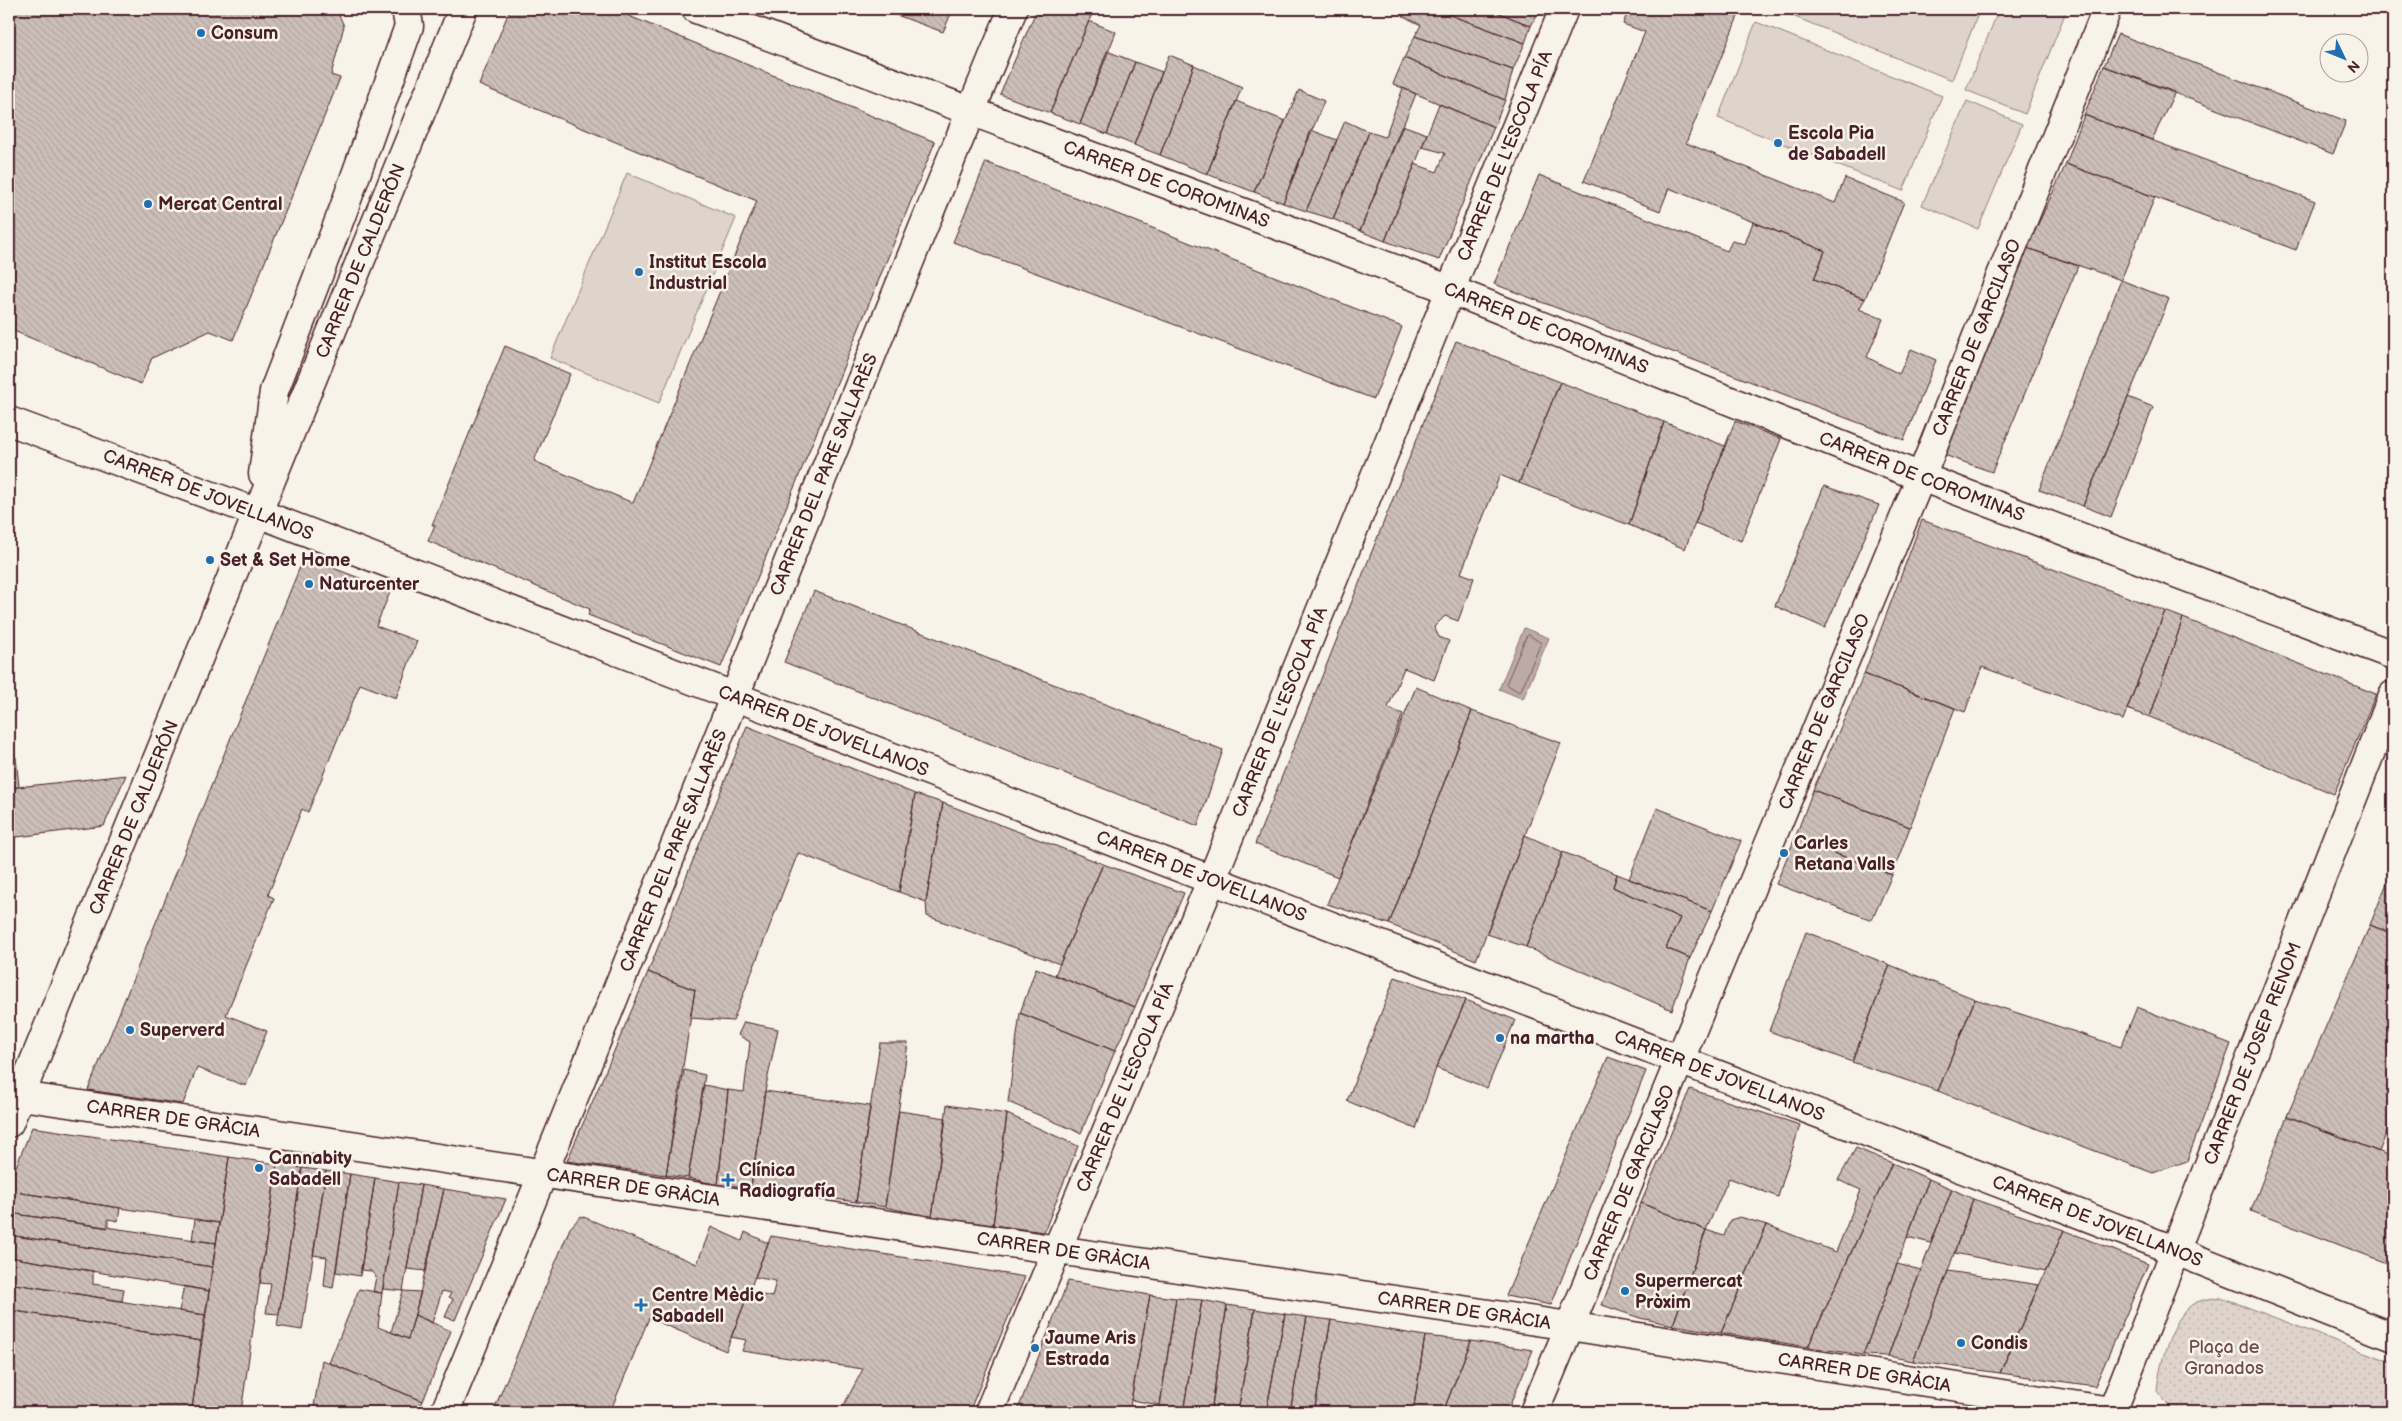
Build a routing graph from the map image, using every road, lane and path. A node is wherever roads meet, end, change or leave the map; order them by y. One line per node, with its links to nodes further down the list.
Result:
1 (463, 9): 11 (street, CARRER DE CALDERÓN)
2 (696, 9): 7 (street, CARRER DE COROMINAS)
3 (1013, 9): 7 (street, CARRER DEL PARE SALLARÈS)
4 (1564, 9): 8 (street, CARRER DE L'ESCOLA PÍA)
5 (2107, 9): 10 (street, CARRER DE GARCILASO)
6 (411, 15): 11 (street, CARRER DE CALDERÓN)
7 (970, 112): 8 (street, CARRER DE COROMINAS); 14 (street, CARRER DEL PARE SALLARÈS)
8 (1451, 290): 10 (street, CARRER DE COROMINAS); 15 (street, CARRER DE L'ESCOLA PÍA)
9 (9, 420): 11 (street, CARRER DE JOVELLANOS)
10 (1921, 477): 12 (street, CARRER DE COROMINAS); 16 (street, CARRER DE GARCILASO)
11 (258, 513): 14 (street, CARRER DE JOVELLANOS); 17 (street, CARRER DE CALDERÓN)
12 (2393, 655)
13 (2393, 695): 21 (street, CARRER DE JOSEP RENOM)
14 (733, 697): 15 (street, CARRER DE JOVELLANOS); 19 (street, CARRER DEL PARE SALLARÈS)
15 (1212, 879): 16 (street, CARRER DE JOVELLANOS); 20 (street, CARRER DE L'ESCOLA PÍA)
16 (1679, 1060): 21 (street, CARRER DE JOVELLANOS); 22 (street, CARRER DE GARCILASO)
17 (15, 1096): 18 (street, CARRER DE CALDERÓN); 19 (street, CARRER DE GRÀCIA)
18 (9, 1123)
19 (544, 1175): 20 (street, CARRER DE GRÀCIA); 24 (street, CARRER DEL PARE SALLARÈS)
20 (1055, 1250): 22 (street, CARRER DE GRÀCIA); 25 (street, CARRER DE L'ESCOLA PÍA)
21 (2176, 1251): 23 (street, CARRER DE JOVELLANOS); 27 (street, CARRER DE JOSEP RENOM)
22 (1569, 1326): 26 (street, CARRER DE GARCILASO); 27 (street, CARRER DE GRÀCIA)
23 (2393, 1337)
24 (445, 1412)
25 (988, 1412)
26 (1534, 1412)
27 (2114, 1412)

